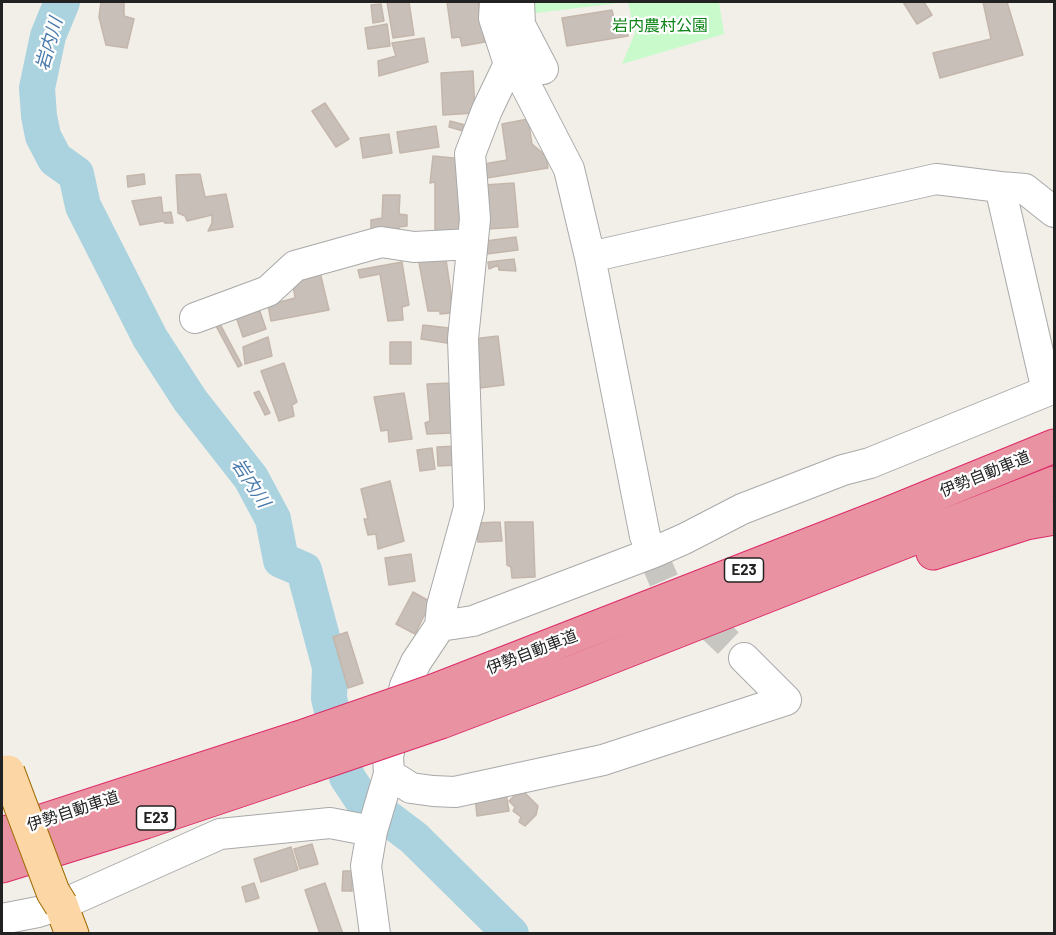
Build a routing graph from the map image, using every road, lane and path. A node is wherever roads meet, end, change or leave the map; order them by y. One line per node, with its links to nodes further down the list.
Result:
1 (495, 2): 3 (street)
2 (519, 2): 4 (street)
3 (509, 64): 7 (street); 8 (street)
4 (543, 69)
5 (1000, 187): 6 (street); 8 (street); 10 (street)
6 (1054, 212)
7 (472, 244): 9 (street); 15 (street)
8 (590, 257): 14 (street)
9 (195, 318)
10 (1051, 388): 14 (street)
11 (1054, 446): 18 (highway, 伊勢自動車道 / E23)
12 (1054, 483): 17 (highway, 伊勢自動車道 / E23)
13 (1054, 518): 17 (highway)
14 (652, 553): 15 (street)
15 (440, 626): 21 (street)
16 (744, 658): 21 (street)
17 (578, 670): 18 (highway, 伊勢自動車道 / E23)
18 (437, 706): 19 (highway, 伊勢自動車道, bridge)
19 (303, 753): 23 (highway, 伊勢自動車道 / E23); 24 (highway, 伊勢自動車道 / E23)
20 (5, 764): 26 (main road, bridge)
21 (389, 774): 22 (street)
22 (372, 831): 26 (street); 27 (street)
23 (2, 834)
24 (2, 866)
25 (2, 919): 26 (street)
26 (66, 919)
27 (375, 933)

